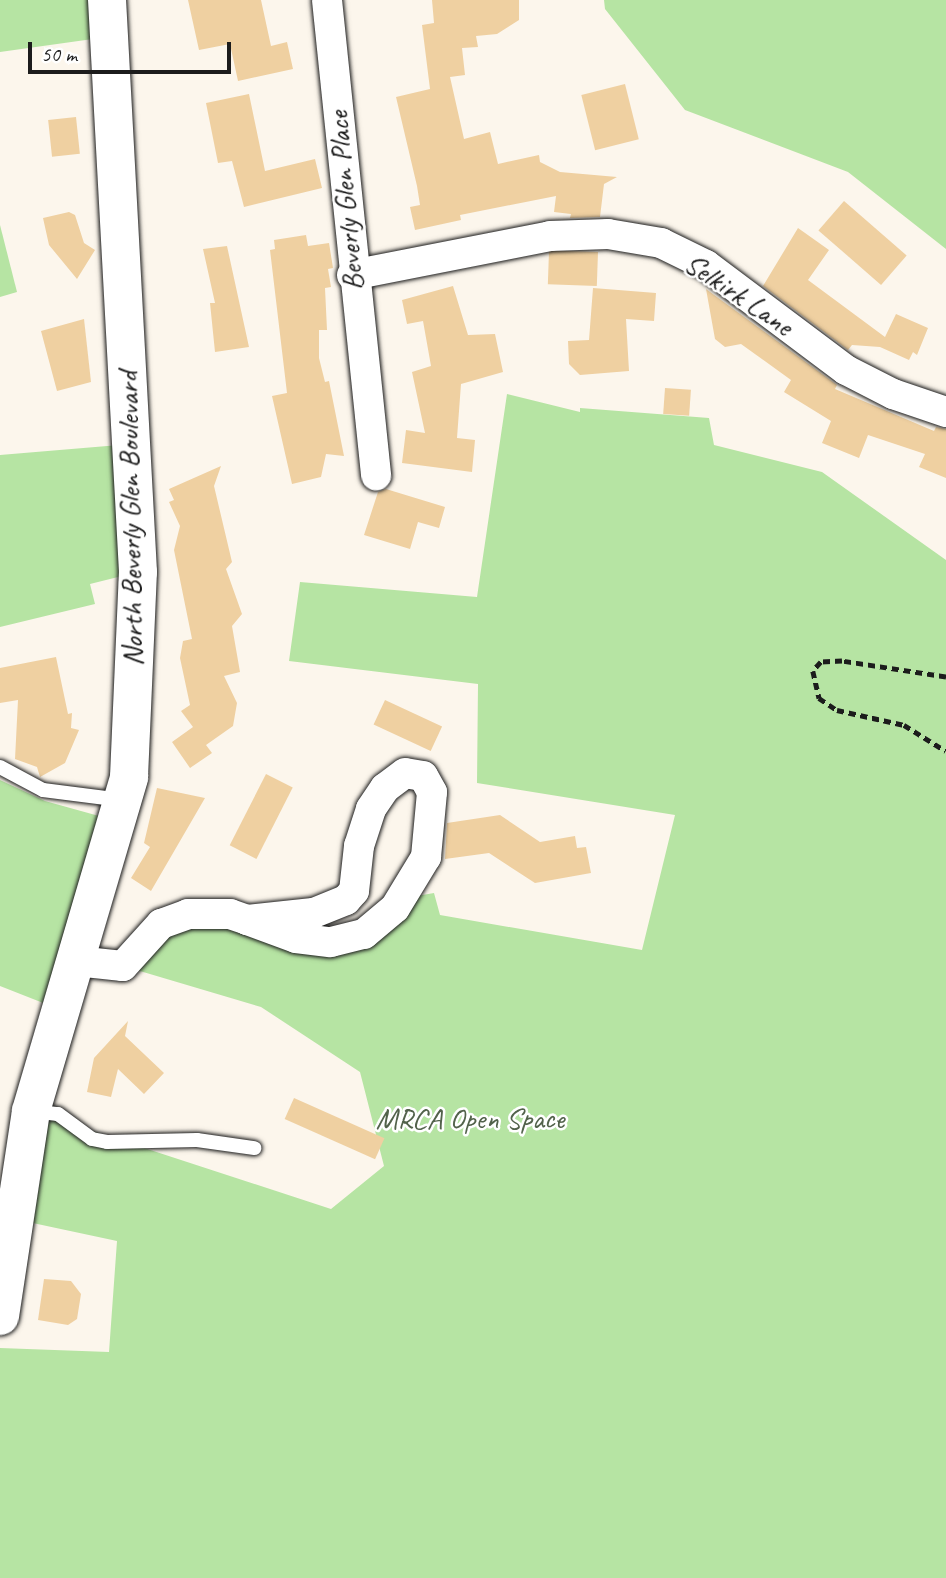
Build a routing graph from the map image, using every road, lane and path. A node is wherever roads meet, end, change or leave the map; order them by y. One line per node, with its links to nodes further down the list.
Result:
1 (107, 0): 9 (main road, North Beverly Glen Boulevard)
2 (327, 0): 3 (street, Beverly Glen Place)
3 (352, 275): 4 (street, Selkirk Lane); 5 (street, Beverly Glen Place)
4 (946, 412)
5 (376, 475)
6 (946, 677): 7 (path)
7 (946, 751)
8 (0, 767): 9 (lane)
9 (122, 801): 11 (main road, North Beverly Glen Boulevard)
10 (247, 920): 10 (street); 11 (street)
11 (76, 961): 12 (main road, North Beverly Glen Boulevard)
12 (31, 1111): 13 (lane); 14 (main road, North Beverly Glen Boulevard)
13 (254, 1148)
14 (0, 1316)

